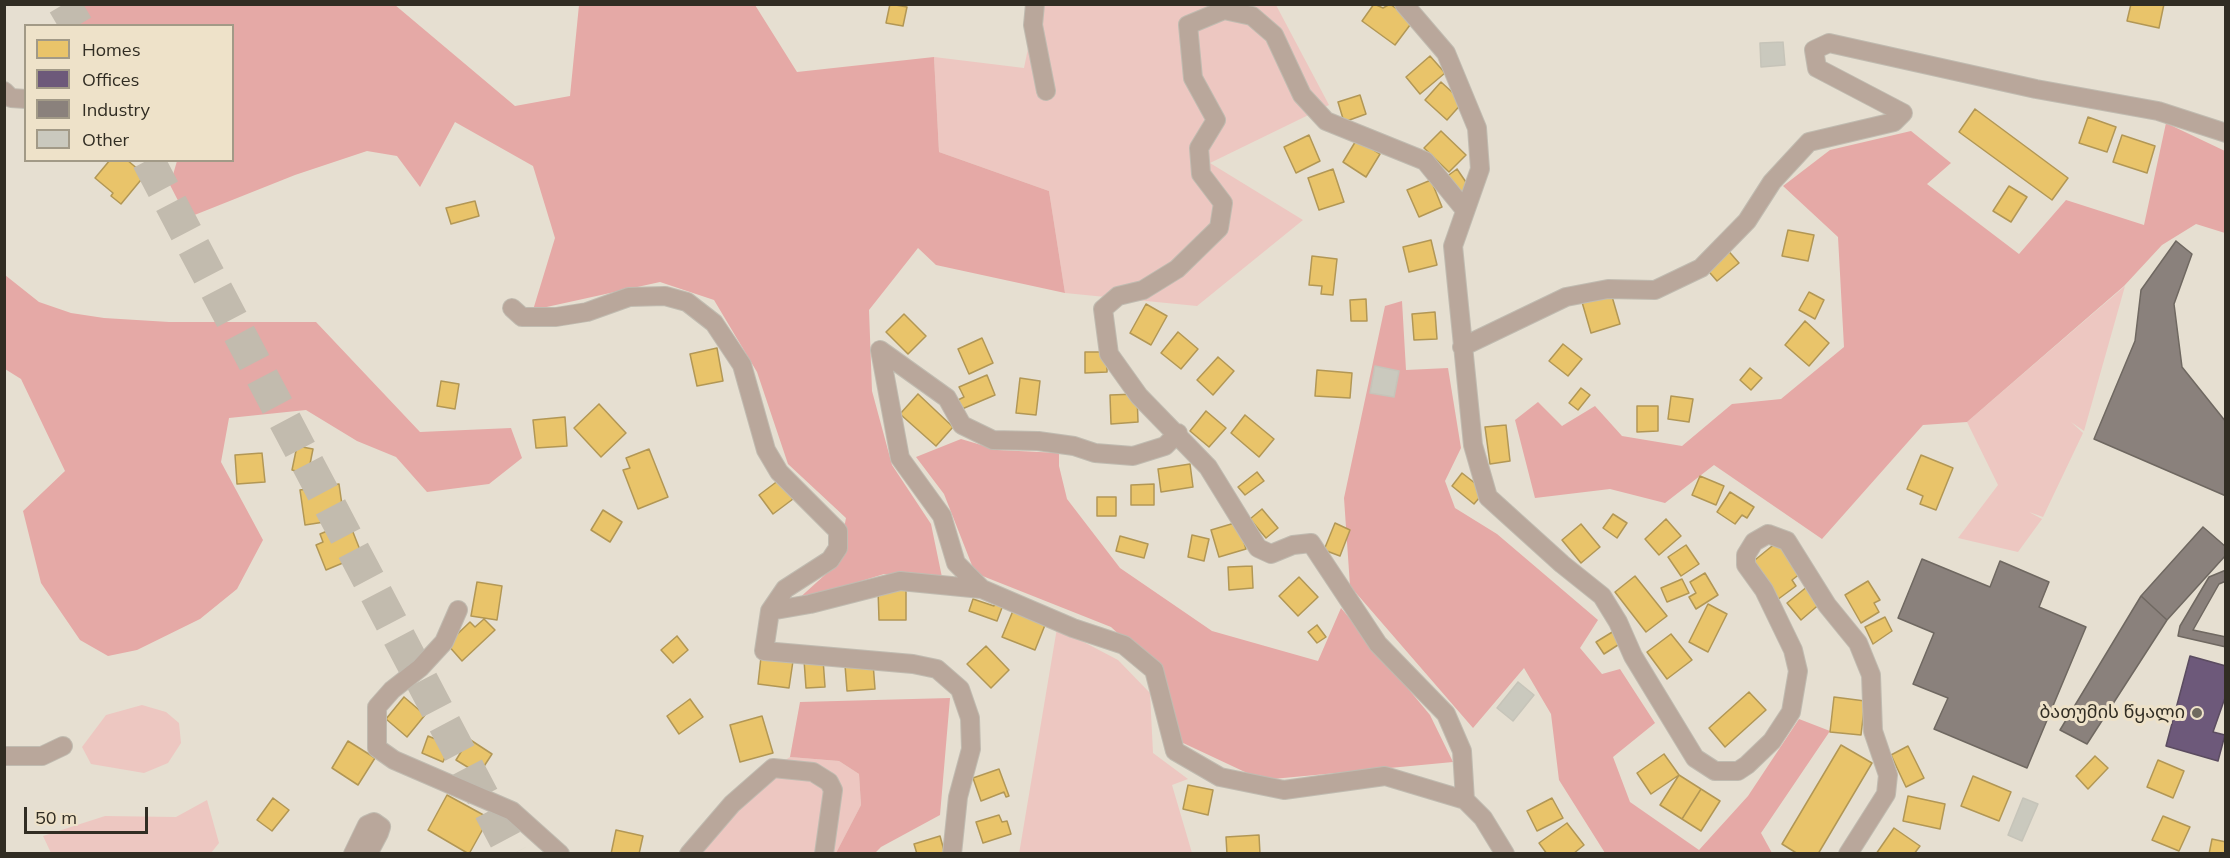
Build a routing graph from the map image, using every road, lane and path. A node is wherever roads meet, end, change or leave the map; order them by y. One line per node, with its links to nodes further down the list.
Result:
1 (1035, 4): 4 (street)
2 (1404, 4): 7 (street)
3 (4, 91): 5 (street)
4 (1046, 91)
5 (24, 99)
6 (2226, 132): 9 (street)
7 (1465, 210): 9 (street); 10 (street)
8 (512, 308): 13 (street)
9 (1462, 347): 24 (street)
10 (1178, 433): 11 (street); 16 (street)
11 (982, 590): 13 (street); 16 (street)
12 (458, 610): 19 (street)
13 (770, 611): 22 (street)
14 (63, 746): 15 (street)
15 (4, 756)
16 (1465, 800): 23 (street)
17 (353, 854): 18 (street)
18 (368, 854)
19 (560, 854)
20 (688, 854): 21 (street)
21 (824, 854)
22 (952, 854)
23 (1505, 854)
24 (1848, 854)

